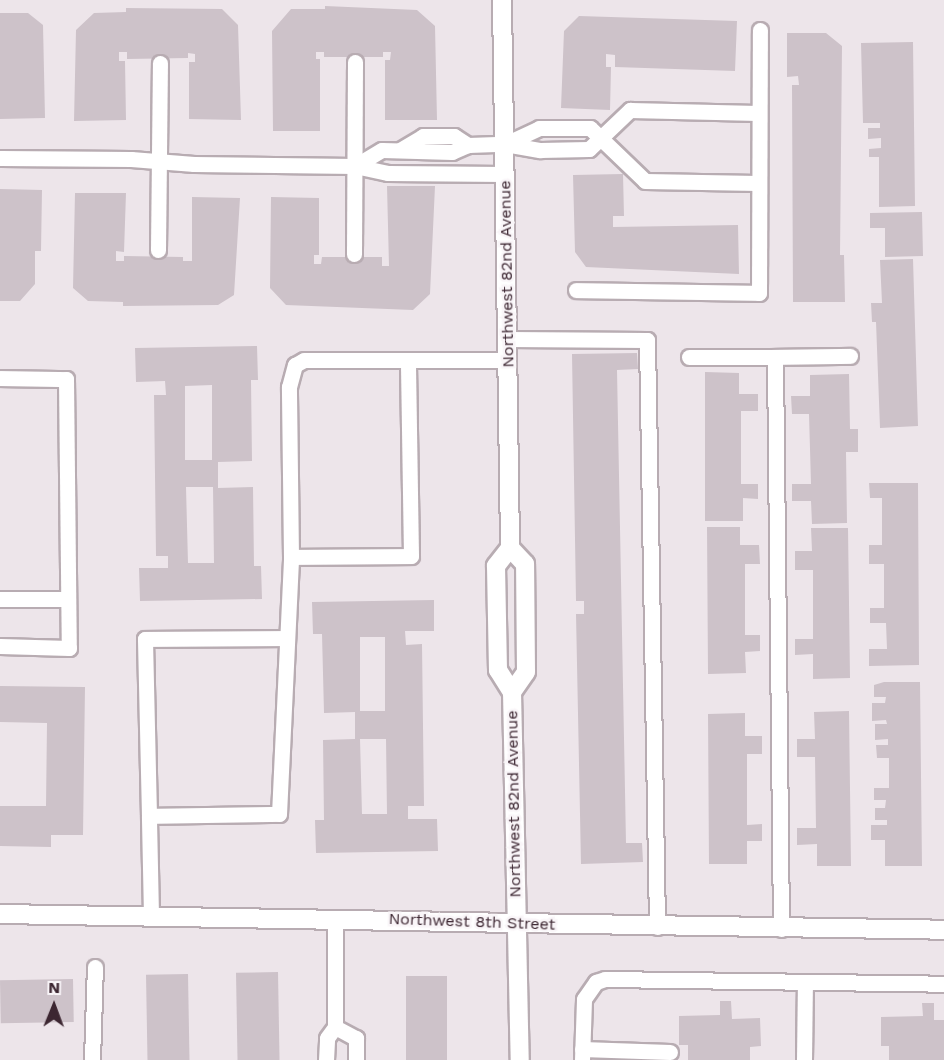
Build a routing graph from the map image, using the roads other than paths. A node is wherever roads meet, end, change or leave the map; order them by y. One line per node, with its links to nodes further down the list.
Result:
1 (502, 0): 7 (street, Northwest 82nd Avenue)
2 (760, 30): 5 (lane)
3 (355, 62): 13 (lane)
4 (160, 63): 12 (lane)
5 (758, 113): 6 (lane); 16 (lane)
6 (603, 138): 7 (lane); 7 (lane); 16 (lane)
7 (505, 144): 8 (lane); 15 (street, Northwest 82nd Avenue)
8 (468, 145): 9 (lane); 10 (lane)
9 (398, 151): 10 (lane); 13 (lane)
10 (414, 151): 14 (lane)
11 (0, 158): 12 (lane)
12 (160, 161): 13 (lane); 17 (lane)
13 (354, 166): 14 (lane); 18 (lane)
14 (413, 173): 15 (lane)
15 (505, 174): 20 (street, Northwest 82nd Avenue)
16 (758, 183): 19 (lane)
17 (158, 250)
18 (354, 254)
19 (576, 290)
20 (508, 339): 25 (street, Northwest 82nd Avenue); 39 (lane)
21 (850, 356): 23 (lane)
22 (689, 357): 23 (lane)
23 (775, 357): 40 (lane)
24 (408, 360): 25 (lane); 28 (lane); 28 (lane)
25 (508, 360): 27 (street, Northwest 82nd Avenue)
26 (0, 378): 30 (lane)
27 (510, 548): 33 (street, Northwest 82nd Avenue); 33 (street, Northwest 82nd Avenue)
28 (291, 557): 31 (lane)
29 (0, 598): 30 (lane)
30 (68, 599): 32 (lane)
31 (285, 638): 34 (lane); 34 (lane)
32 (0, 646)
33 (512, 692): 38 (street, Northwest 82nd Avenue)
34 (148, 816): 36 (lane)
35 (0, 914): 36 (street, Northwest 8th Street)
36 (151, 915): 37 (street, Northwest 8th Street)
37 (335, 918): 38 (street, Northwest 8th Street); 45 (lane)
38 (516, 923): 39 (street, Northwest 8th Street); 51 (street, Northwest 82nd Avenue)
39 (657, 927): 40 (street, Northwest 8th Street)
40 (781, 929): 41 (street, Northwest 8th Street)
41 (944, 930)
42 (95, 967): 48 (lane)
43 (805, 982): 44 (lane); 47 (lane); 52 (lane)
44 (944, 984)
45 (335, 1027): 49 (lane); 50 (lane)
46 (670, 1052): 47 (lane)
47 (582, 1055)
48 (92, 1060)
49 (326, 1060)
50 (356, 1060)
51 (520, 1060)
52 (804, 1060)

